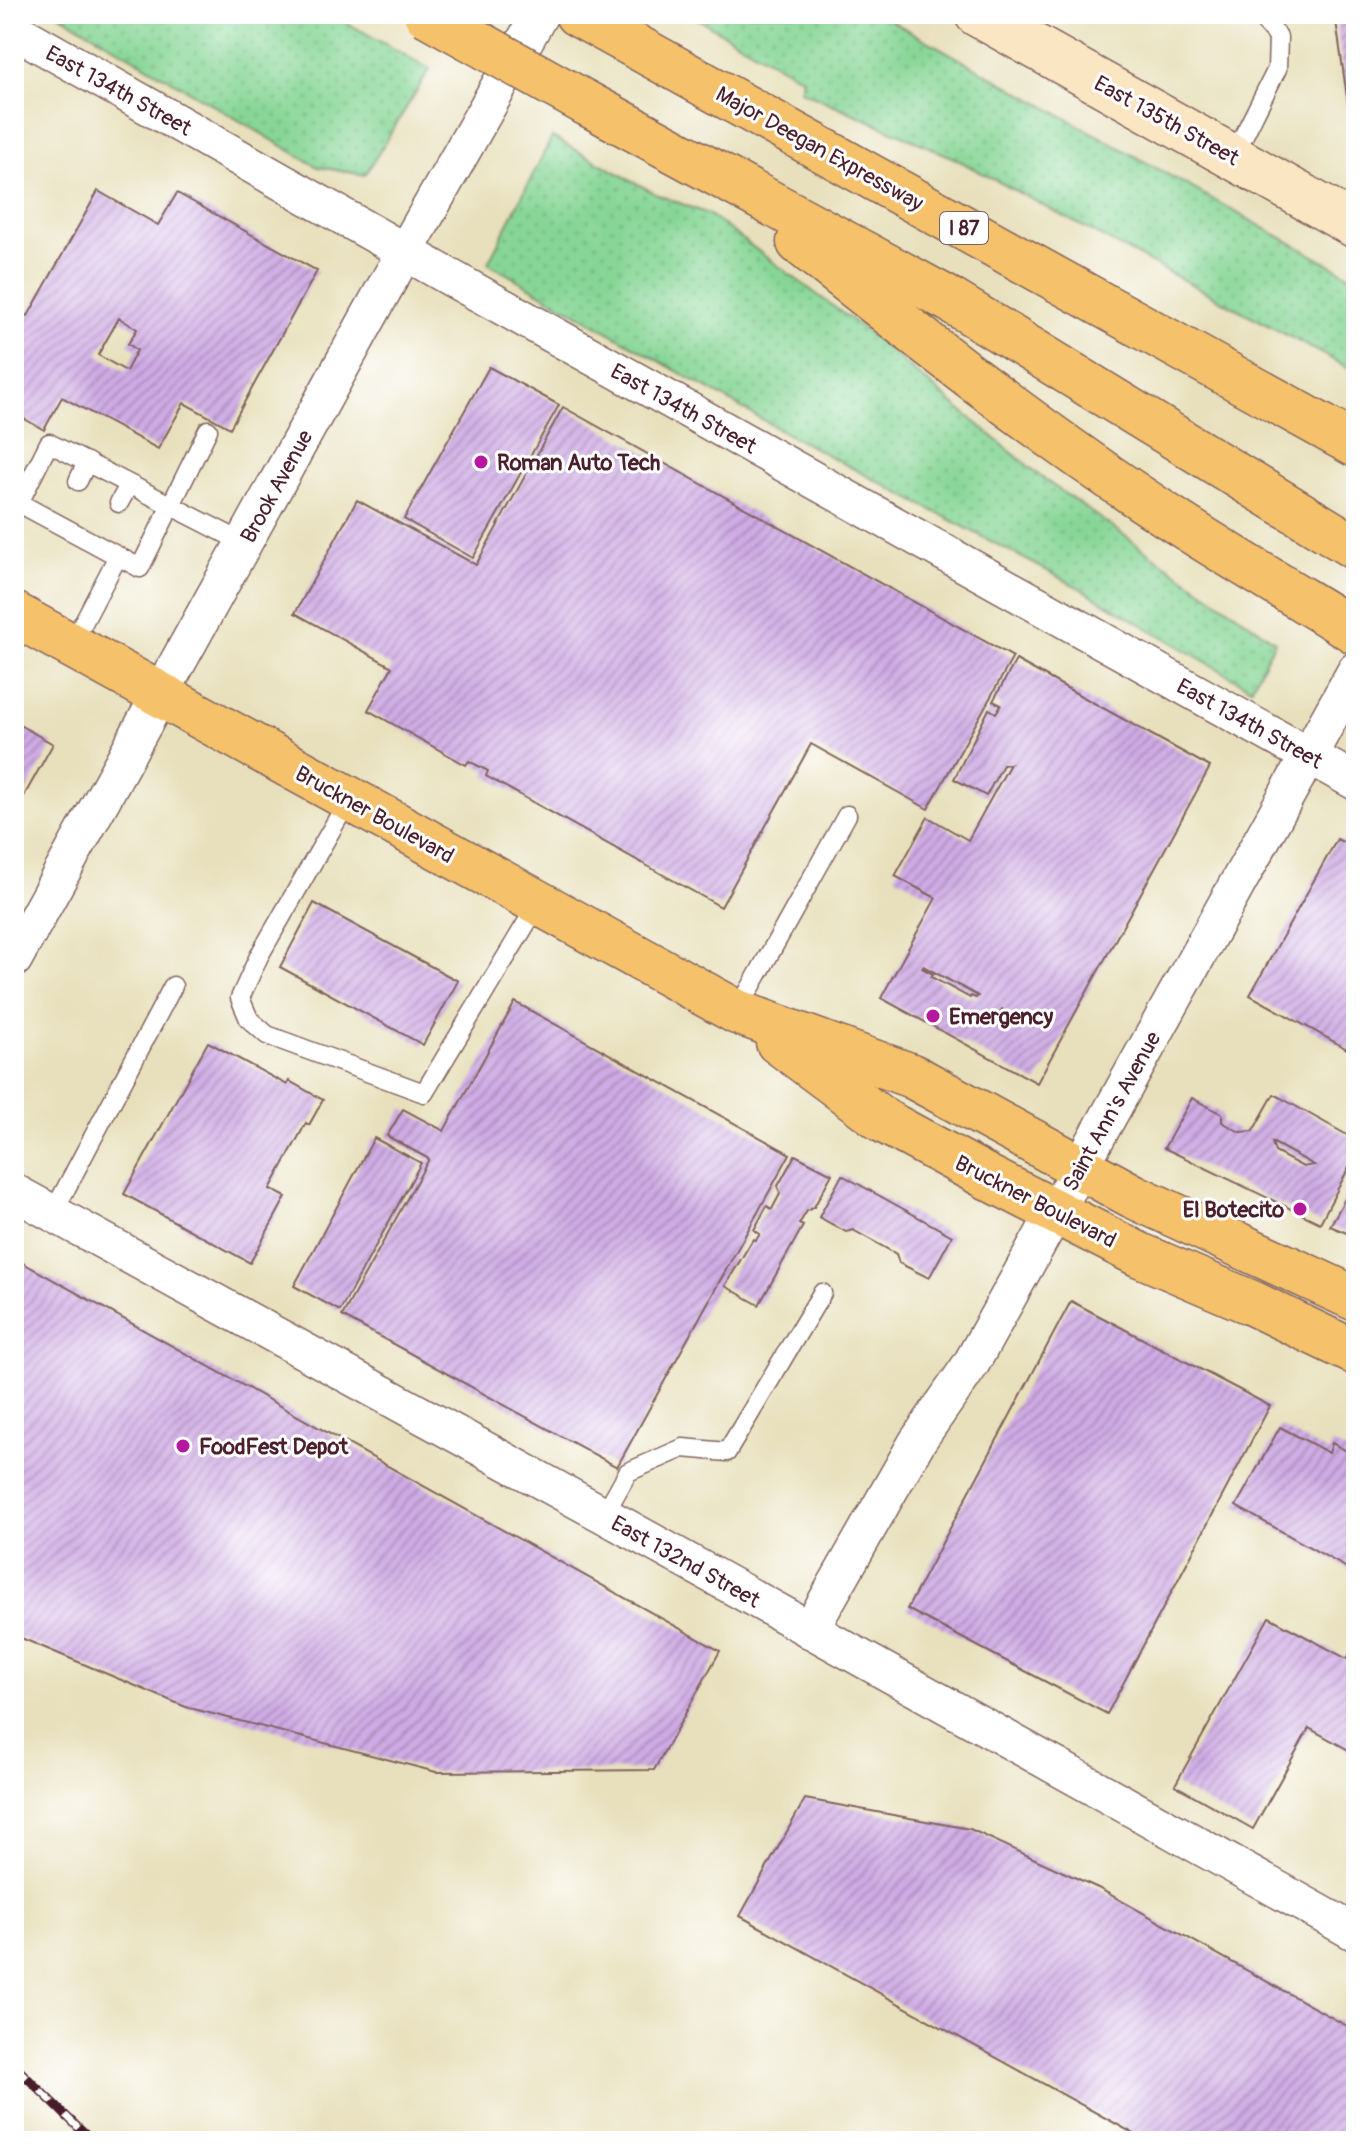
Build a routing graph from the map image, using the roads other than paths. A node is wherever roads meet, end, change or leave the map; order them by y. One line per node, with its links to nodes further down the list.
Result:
1 (426, 14): 8 (main road, bridge)
2 (540, 14): 10 (street, Brook Avenue)
3 (577, 14): 11 (main road, Major Deegan Expressway / I 87)
4 (977, 14): 7 (main road, East 135th Street)
5 (1258, 14): 7 (lane)
6 (14, 30): 10 (street, East 134th Street)
7 (1233, 157): 9 (main road, East 135th Street)
8 (712, 173): 22 (main road); 25 (main road)
9 (1356, 226)
10 (406, 252): 21 (street, Brook Avenue); 29 (street, East 134th Street)
11 (1306, 418): 13 (main road); 14 (main road, Major Deegan Expressway / I 87)
12 (208, 430): 19 (lane)
13 (1356, 435)
14 (1356, 445)
15 (87, 462): 16 (lane); 17 (lane); 20 (lane)
16 (78, 481)
17 (129, 485): 18 (lane); 19 (lane)
18 (119, 503)
19 (170, 507): 21 (lane); 23 (lane)
20 (16, 508): 23 (lane)
21 (244, 543): 28 (street, Brook Avenue)
22 (1356, 548)
23 (118, 556): 26 (lane)
24 (14, 614): 26 (main road, Bruckner Boulevard)
25 (1356, 632)
26 (71, 646): 28 (main road, Bruckner Boulevard)
27 (1356, 670): 29 (street, Saint Ann's Avenue)
28 (159, 696): 31 (main road, Bruckner Boulevard); 34 (street, Brook Avenue)
29 (1308, 755): 30 (street, East 134th Street); 37 (street, Saint Ann's Avenue)
30 (1356, 782)
31 (349, 799): 33 (main road, Bruckner Boulevard); 33 (lane)
32 (847, 815): 36 (lane)
33 (538, 904): 36 (main road, Bruckner Boulevard)
34 (14, 959)
35 (173, 986): 40 (lane)
36 (737, 1012): 37 (main road, Bruckner Boulevard); 39 (main road, Bruckner Boulevard)
37 (1080, 1167): 39 (street, Saint Ann's Avenue); 42 (main road, Bruckner Boulevard)
38 (14, 1192): 40 (street, East 132nd Street)
39 (1054, 1212): 43 (main road, Bruckner Boulevard); 45 (street, Saint Ann's Avenue)
40 (53, 1213): 44 (street, East 132nd Street)
41 (822, 1293): 44 (lane)
42 (1356, 1299)
43 (1356, 1353)
44 (604, 1515): 45 (street, East 132nd Street)
45 (810, 1630): 46 (street, East 132nd Street)
46 (1356, 1933)

